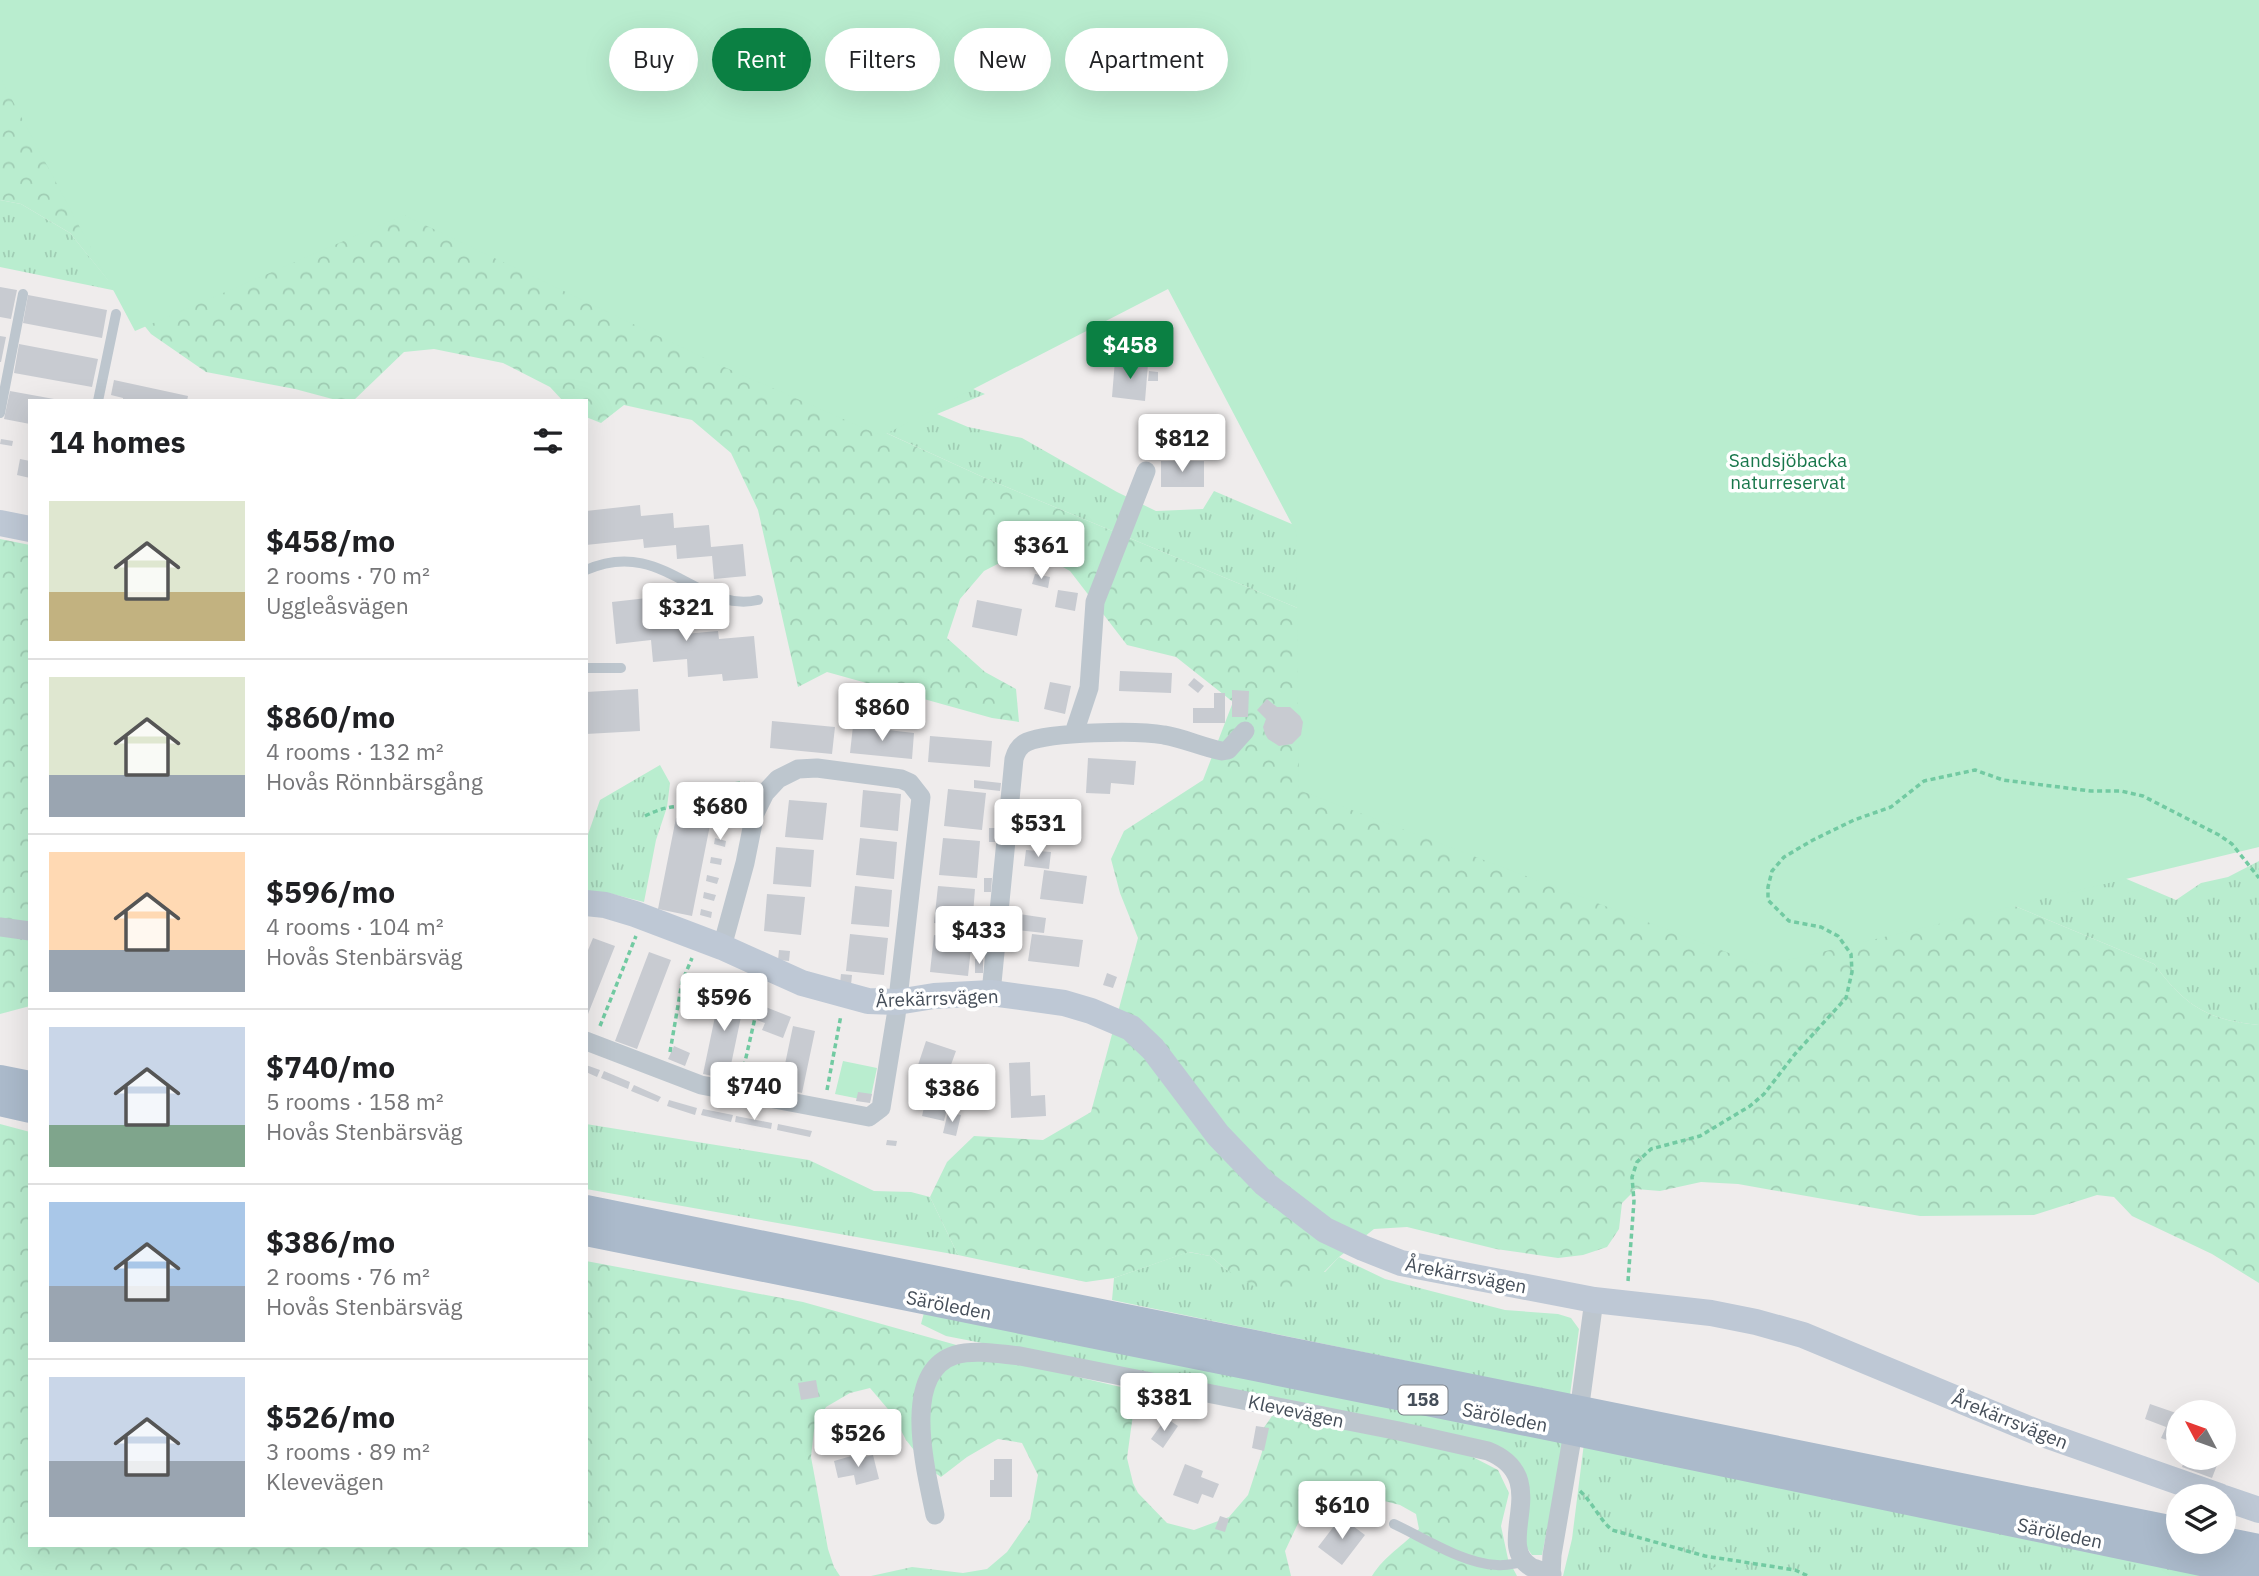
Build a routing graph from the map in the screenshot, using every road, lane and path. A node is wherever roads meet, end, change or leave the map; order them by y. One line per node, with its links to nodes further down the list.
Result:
1 (23, 294): 4 (lane)
2 (116, 314): 3 (lane)
3 (98, 399)
4 (0, 413)
5 (1146, 471): 13 (street)
6 (0, 523): 7 (street)
7 (28, 529)
8 (588, 568): 9 (lane)
9 (758, 600)
10 (588, 668): 11 (lane)
11 (621, 668)
12 (1245, 731): 13 (street)
13 (1074, 733): 24 (street)
14 (765, 793): 15 (path); 21 (street); 25 (street)
15 (645, 816)
16 (2259, 878): 38 (path)
17 (588, 904): 18 (street, Årekärrsvägen)
18 (646, 919): 21 (street, Årekärrsvägen); 27 (path)
19 (0, 927): 20 (street)
20 (28, 931)
21 (722, 947): 25 (street, Årekärrsvägen)
22 (696, 950): 28 (path)
23 (764, 982): 31 (path)
24 (991, 993): 25 (street, Årekärrsvägen); 37 (street, Årekärrsvägen)
25 (897, 1002): 34 (street)
26 (842, 1009): 34 (path)
27 (589, 1042): 28 (street)
28 (666, 1072): 31 (street)
29 (0, 1080): 30 (main road)
30 (28, 1086)
31 (738, 1094): 34 (street)
32 (0, 1101): 33 (main road)
33 (28, 1108)
34 (823, 1110)
35 (588, 1210): 47 (main road, Säröleden / 158)
36 (588, 1231): 51 (main road, Säröleden / 158)
37 (1594, 1300): 38 (street, Årekärrsvägen); 39 (street)
38 (1624, 1303): 42 (street, Årekärrsvägen)
39 (1581, 1397)
40 (1571, 1444): 41 (street)
41 (1566, 1477): 52 (street); 53 (path)
42 (2184, 1484)
43 (2236, 1502): 44 (street)
44 (2259, 1510)
45 (934, 1515): 50 (street, Klevevägen)
46 (1394, 1524): 50 (lane)
47 (2166, 1529)
48 (2236, 1544): 49 (main road)
49 (2259, 1549)
50 (1525, 1562): 52 (street)
51 (2259, 1573)
52 (1552, 1575)
53 (1808, 1576)

